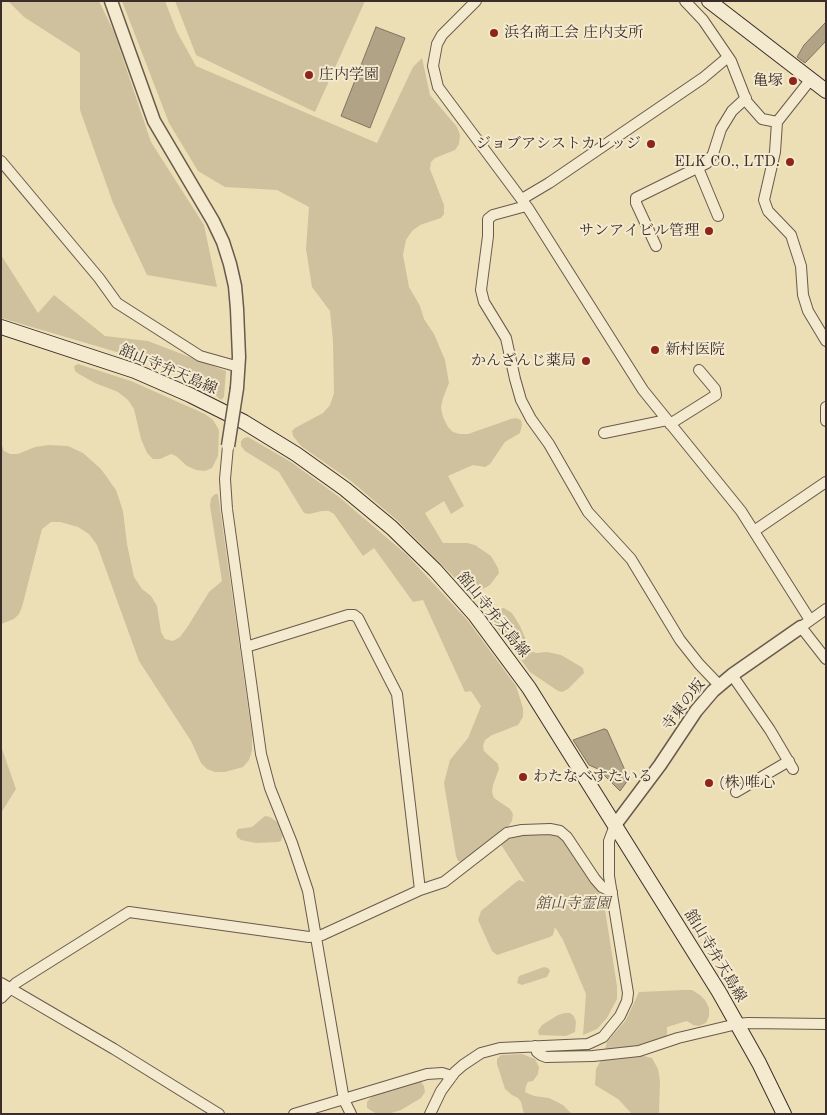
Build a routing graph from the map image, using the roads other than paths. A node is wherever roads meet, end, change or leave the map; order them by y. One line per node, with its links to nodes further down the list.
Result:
1 (111, 1): 17 (street)
2 (476, 1): 12 (street)
3 (709, 1): 6 (main road)
4 (689, 3): 5 (street)
5 (728, 57): 8 (street); 12 (street)
6 (811, 79): 7 (main road); 9 (street)
7 (826, 90)
8 (746, 98): 9 (street); 11 (street)
9 (777, 122): 16 (street)
10 (1, 162): 17 (street)
11 (698, 168): 13 (street); 14 (street)
12 (524, 203): 21 (street); 31 (street)
13 (718, 216)
14 (656, 246)
15 (1, 327): 33 (main road, 舘山寺弁天島線)
16 (826, 341)
17 (239, 367): 23 (street, bridge)
18 (698, 370): 21 (street)
19 (826, 407): 20 (street)
20 (826, 421)
21 (668, 422): 22 (street); 25 (street)
22 (604, 433)
23 (228, 446): 28 (street)
24 (826, 482): 25 (street)
25 (754, 531): 27 (street)
26 (826, 609): 27 (street, 寺東の坂)
27 (805, 624): 29 (street); 30 (street, 寺東の坂)
28 (246, 646): 34 (street); 36 (street)
29 (826, 660)
30 (732, 675): 31 (street, 寺東の坂); 32 (street)
31 (719, 685): 33 (street, 寺東の坂)
32 (736, 792)
33 (615, 825): 35 (street); 39 (main road, 舘山寺弁天島線)
34 (420, 890): 35 (street); 36 (street)
35 (612, 892): 41 (street)
36 (316, 936): 37 (street); 43 (street)
37 (6, 986): 38 (street); 44 (street)
38 (1, 998)
39 (737, 1024): 40 (street); 41 (street); 48 (main road, 舘山寺弁天島線)
40 (826, 1024)
41 (536, 1046): 42 (street)
42 (452, 1076): 43 (street); 47 (street)
43 (344, 1100): 45 (street); 46 (street)
44 (220, 1114)
45 (294, 1114)
46 (351, 1114)
47 (430, 1114)
48 (784, 1114)

